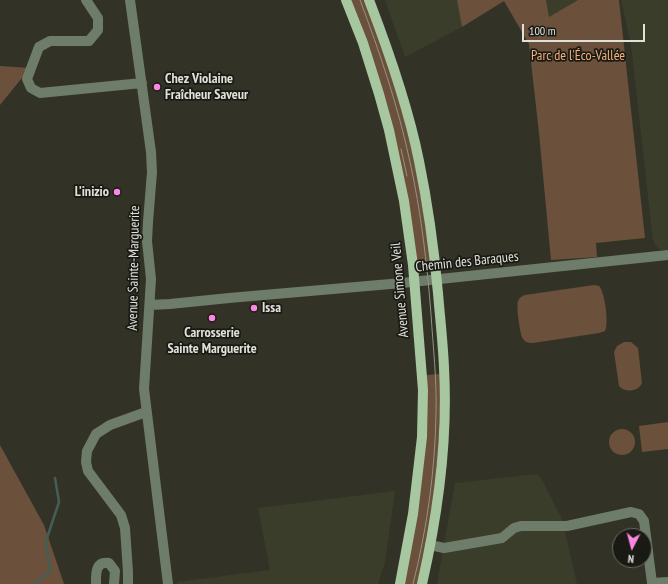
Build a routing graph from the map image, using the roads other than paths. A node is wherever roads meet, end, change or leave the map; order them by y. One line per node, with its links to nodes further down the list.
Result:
1 (86, 0): 5 (street)
2 (130, 0): 5 (street, Avenue Sainte-Marguerite)
3 (346, 0): 8 (main road, Avenue Simone Veil)
4 (369, 0): 7 (main road)
5 (142, 83): 9 (street, Avenue Sainte-Marguerite)
6 (668, 255): 7 (street, Chemin des Baraques)
7 (437, 279): 8 (street, Chemin des Baraques); 11 (main road)
8 (414, 282): 9 (street, Chemin des Baraques); 17 (main road, Avenue Simone Veil)
9 (150, 305): 10 (street, Avenue Sainte-Marguerite)
10 (146, 412): 15 (street); 16 (street, Avenue Sainte-Marguerite)
11 (430, 545): 12 (street); 18 (main road)
12 (668, 582)
13 (96, 584): 14 (street)
14 (114, 584)
15 (128, 584)
16 (168, 584)
17 (400, 584)
18 (422, 584)

